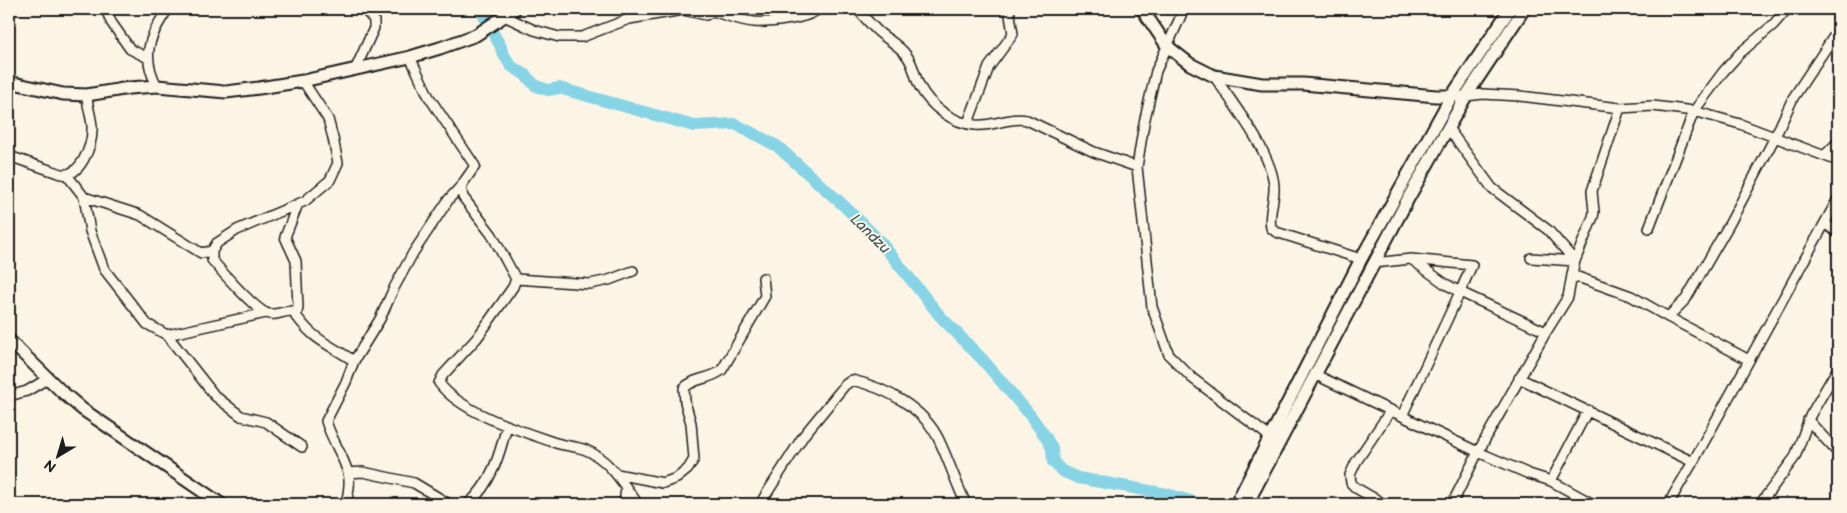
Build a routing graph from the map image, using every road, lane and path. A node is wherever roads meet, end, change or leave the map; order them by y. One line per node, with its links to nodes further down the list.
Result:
1 (106, 9): 18 (street)
2 (168, 9): 18 (street)
3 (364, 9): 19 (street)
4 (515, 9): 14 (street)
5 (818, 9): 13 (street)
6 (857, 9): 29 (street)
7 (1009, 9): 29 (street)
8 (1142, 9): 16 (street)
9 (1184, 9): 16 (street)
10 (1510, 9): 26 (street)
11 (1524, 9): 25 (street)
12 (1787, 9): 28 (street)
13 (713, 10): 14 (street)
14 (504, 16): 17 (street)
15 (1838, 30): 31 (street)
16 (1167, 46): 20 (street); 36 (street)
17 (410, 57): 19 (street); 38 (street)
18 (148, 58): 23 (street)
19 (355, 70): 21 (street)
20 (1214, 76): 26 (street); 47 (street)
21 (303, 81): 23 (street); 41 (street)
22 (9, 82): 24 (street)
23 (157, 86): 24 (street)
24 (87, 95): 37 (street)
25 (1466, 96): 26 (street); 27 (street); 30 (street)
26 (1451, 97): 47 (street)
27 (1620, 108): 28 (street); 49 (street)
28 (1694, 111): 31 (street); 43 (street)
29 (968, 123): 36 (street)
30 (1448, 128): 49 (street); 50 (street)
31 (1776, 137): 33 (street); 58 (street)
32 (1838, 142): 33 (street)
33 (1825, 155): 35 (street)
34 (9, 156): 37 (street)
35 (1838, 161)
36 (1137, 167): 74 (street)
37 (67, 175): 39 (street)
38 (461, 186): 54 (street); 63 (street)
39 (84, 197): 45 (street); 60 (street)
40 (1838, 199): 42 (street)
41 (298, 204): 45 (street); 57 (street)
42 (1826, 224): 44 (street); 62 (street)
43 (1648, 228)
44 (1838, 233)
45 (212, 251): 56 (street)
46 (1531, 258): 49 (street)
47 (1361, 259): 74 (street)
48 (1411, 259): 50 (street); 55 (street); 55 (street)
49 (1574, 261): 52 (street)
50 (1374, 263): 65 (street)
51 (633, 271): 54 (street)
52 (1572, 275): 58 (street); 59 (street)
53 (763, 278): 80 (street)
54 (516, 279): 73 (street)
55 (1460, 292): 59 (street); 71 (street)
56 (266, 313): 57 (street); 60 (street)
57 (296, 316): 63 (street)
58 (1668, 318): 62 (street)
59 (1546, 332): 67 (street)
60 (167, 335): 75 (street)
61 (9, 340): 66 (street)
62 (1749, 360): 78 (street)
63 (354, 361): 79 (street)
64 (1838, 368): 72 (street)
65 (1316, 375): 69 (street); 93 (street)
66 (47, 378): 68 (street); 84 (street)
67 (1519, 378): 70 (street); 76 (street)
68 (9, 396)
69 (1391, 410): 71 (street); 94 (street)
70 (1588, 410): 78 (street); 81 (street)
71 (1402, 416): 76 (street)
72 (1808, 420): 77 (street); 98 (street)
73 (507, 425): 80 (street); 87 (street)
74 (1270, 437): 92 (street)
75 (302, 447)
76 (1478, 452): 81 (street); 95 (street)
77 (1838, 453)
78 (1694, 462): 97 (street)
79 (348, 473): 85 (street); 86 (street)
80 (617, 474): 82 (street)
81 (1550, 481): 83 (street)
82 (626, 488): 88 (street); 89 (street)
83 (1577, 500): 96 (street)
84 (221, 504)
85 (346, 504)
86 (449, 504)
87 (468, 504)
88 (624, 504)
89 (638, 504)
90 (760, 504): 91 (street)
91 (966, 504)
92 (1236, 504)
93 (1248, 504)
94 (1384, 504)
95 (1452, 504)
96 (1593, 504)
97 (1669, 504)
98 (1760, 504)

